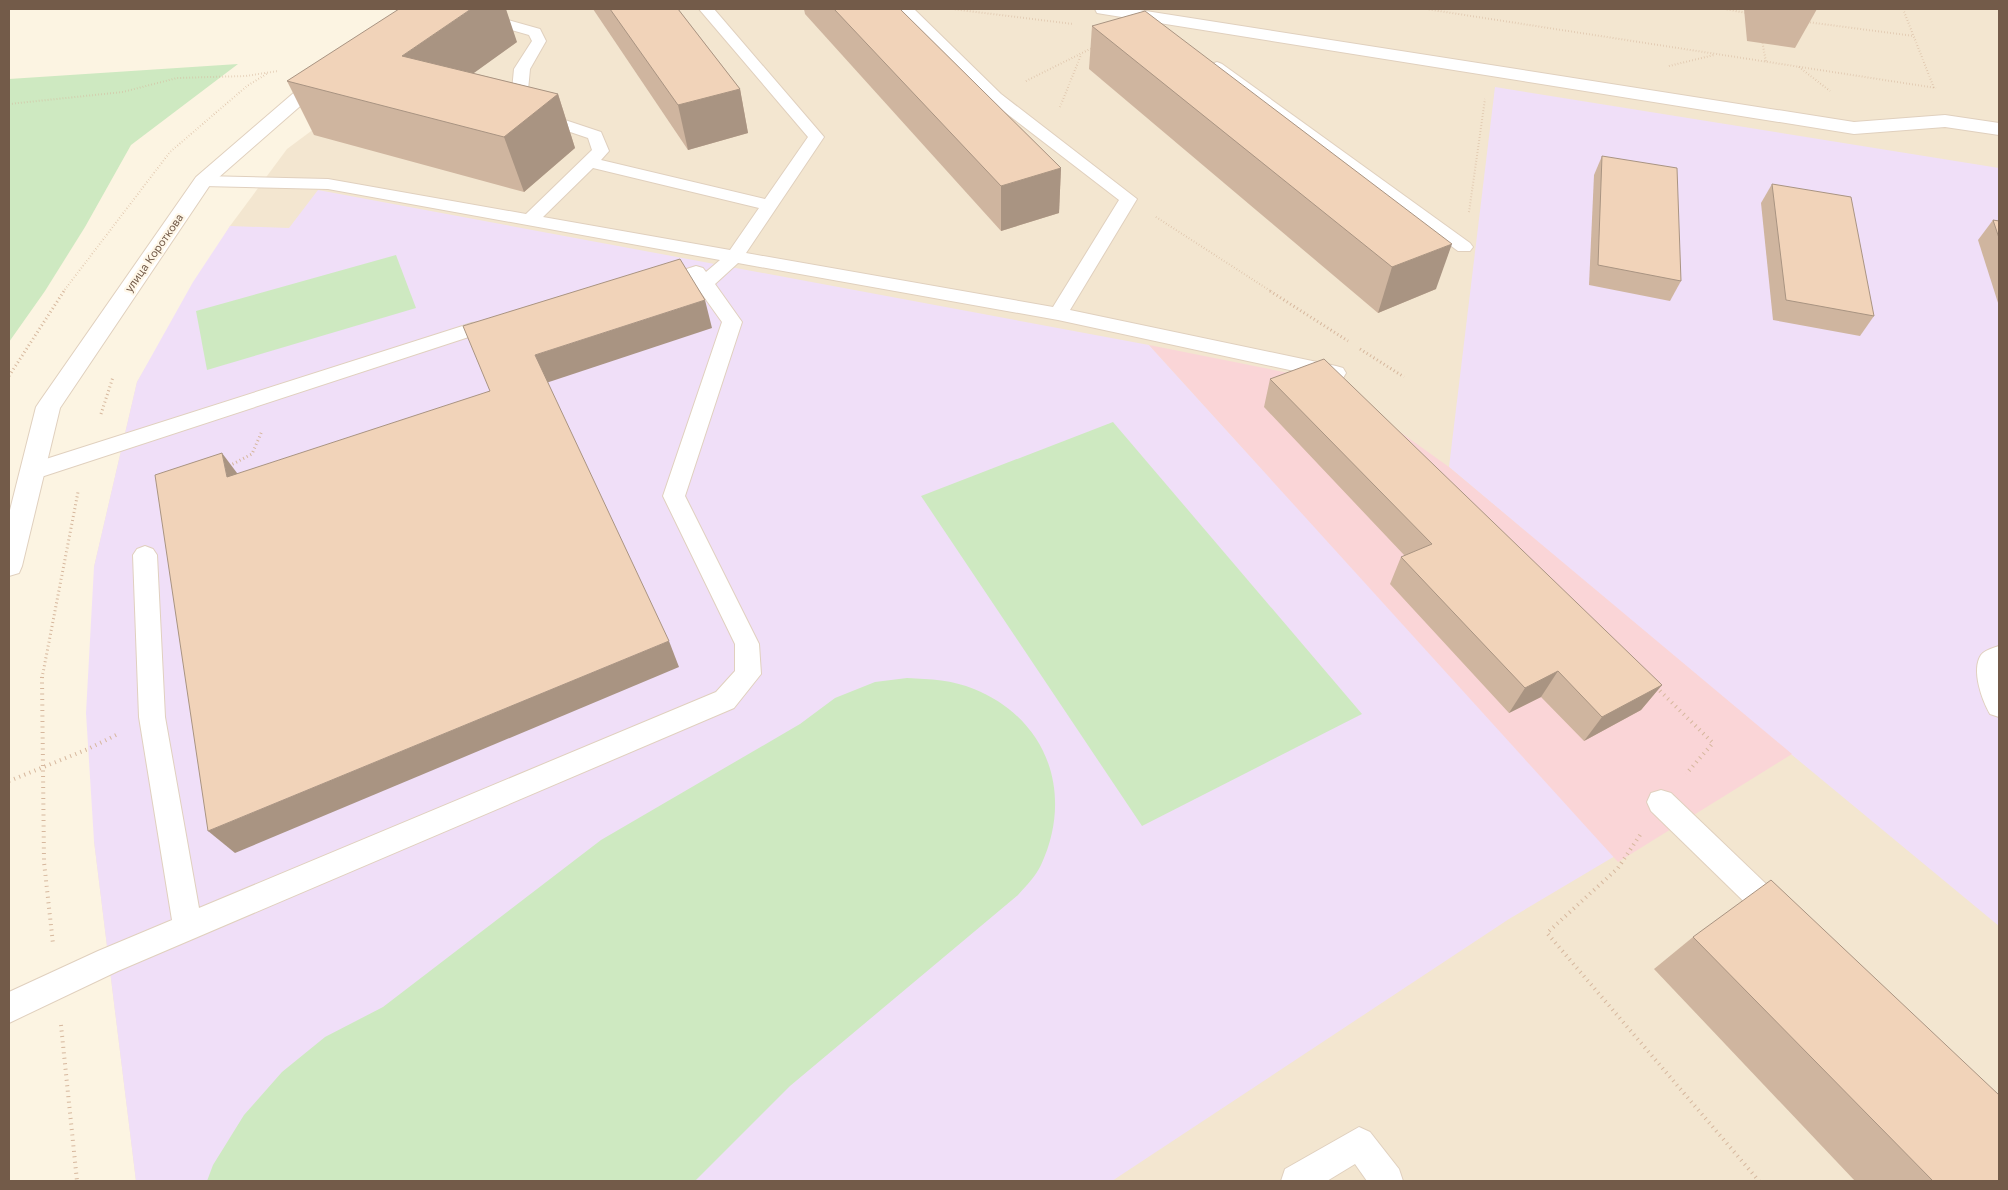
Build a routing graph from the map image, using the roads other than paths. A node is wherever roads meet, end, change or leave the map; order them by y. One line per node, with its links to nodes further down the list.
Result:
1 (454, 9): 10 (lane)
2 (706, 9): 12 (lane)
3 (906, 9): 18 (lane)
4 (1103, 9): 5 (street)
5 (1150, 12): 6 (lane); 9 (street)
6 (1175, 36)
7 (1207, 60): 14 (lane)
8 (336, 66): 11 (street, улица Короткова)
9 (1999, 129)
10 (589, 162): 12 (lane); 13 (lane)
11 (203, 182): 13 (lane); 21 (street, улица Короткова)
12 (769, 205): 15 (lane)
13 (530, 220): 15 (lane)
14 (1464, 247)
15 (734, 257): 16 (lane); 18 (lane)
16 (704, 284): 17 (lane); 27 (lane)
17 (642, 289)
18 (1058, 314): 20 (lane)
19 (515, 324): 21 (lane)
20 (1336, 374)
21 (32, 472): 23 (street, улица Короткова)
22 (144, 555): 27 (lane)
23 (9, 566)
24 (1999, 656): 25 (lane)
25 (1999, 706)
26 (1661, 802): 28 (lane)
27 (188, 928): 29 (lane)
28 (1795, 931)
29 (9, 1008)
30 (1297, 1181): 31 (lane)
31 (1388, 1181)

